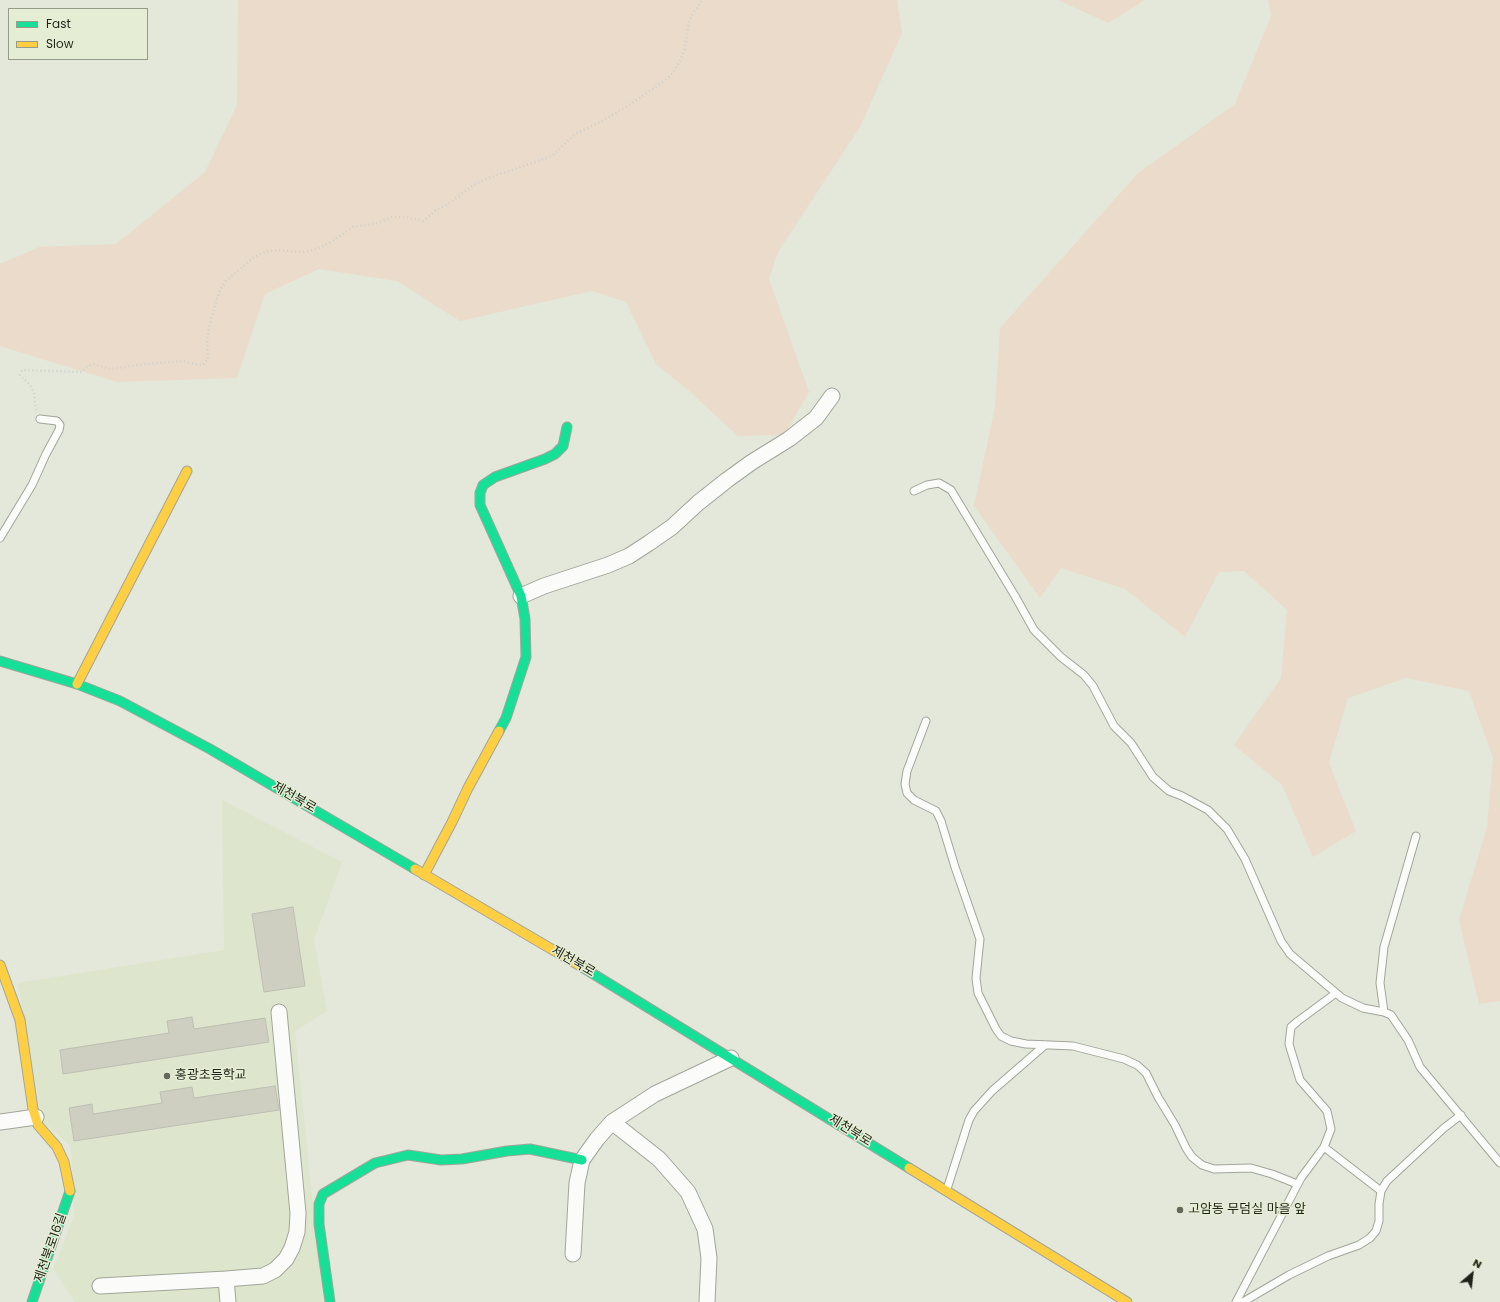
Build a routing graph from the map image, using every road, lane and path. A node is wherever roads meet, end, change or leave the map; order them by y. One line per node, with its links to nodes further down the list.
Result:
1 (702, 0): 3 (path)
2 (832, 396): 8 (street)
3 (40, 419): 7 (lane)
4 (567, 427): 8 (street)
5 (187, 471): 10 (street)
6 (914, 491): 15 (lane)
7 (0, 538)
8 (521, 596): 13 (street)
9 (0, 661): 10 (street, 제천북로)
10 (77, 684): 13 (street, 제천북로)
11 (926, 721): 19 (lane)
12 (1416, 836): 18 (lane)
13 (424, 875): 20 (street, 제천북로)
14 (0, 965): 16 (street)
15 (1336, 993): 18 (lane); 25 (lane)
16 (6, 996): 22 (street)
17 (279, 1012): 32 (street)
18 (1384, 1012): 21 (lane)
19 (1045, 1046): 28 (lane); 29 (lane)
20 (731, 1058): 24 (street); 29 (street, 제천북로)
21 (1461, 1115): 27 (lane); 30 (lane)
22 (36, 1117): 23 (street); 34 (street, 제천북로16길)
23 (0, 1122)
24 (612, 1122): 26 (street); 37 (street)
25 (1324, 1147): 28 (lane); 30 (lane)
26 (582, 1160): 31 (street); 36 (street)
27 (1500, 1164)
28 (1297, 1184): 39 (lane)
29 (946, 1191): 38 (street, 제천북로)
30 (1381, 1191): 40 (lane)
31 (573, 1254)
32 (226, 1279): 33 (street); 35 (street)
33 (100, 1286)
34 (32, 1302)
35 (228, 1302)
36 (330, 1302)
37 (707, 1302)
38 (1127, 1302)
39 (1236, 1302)
40 (1243, 1302)

